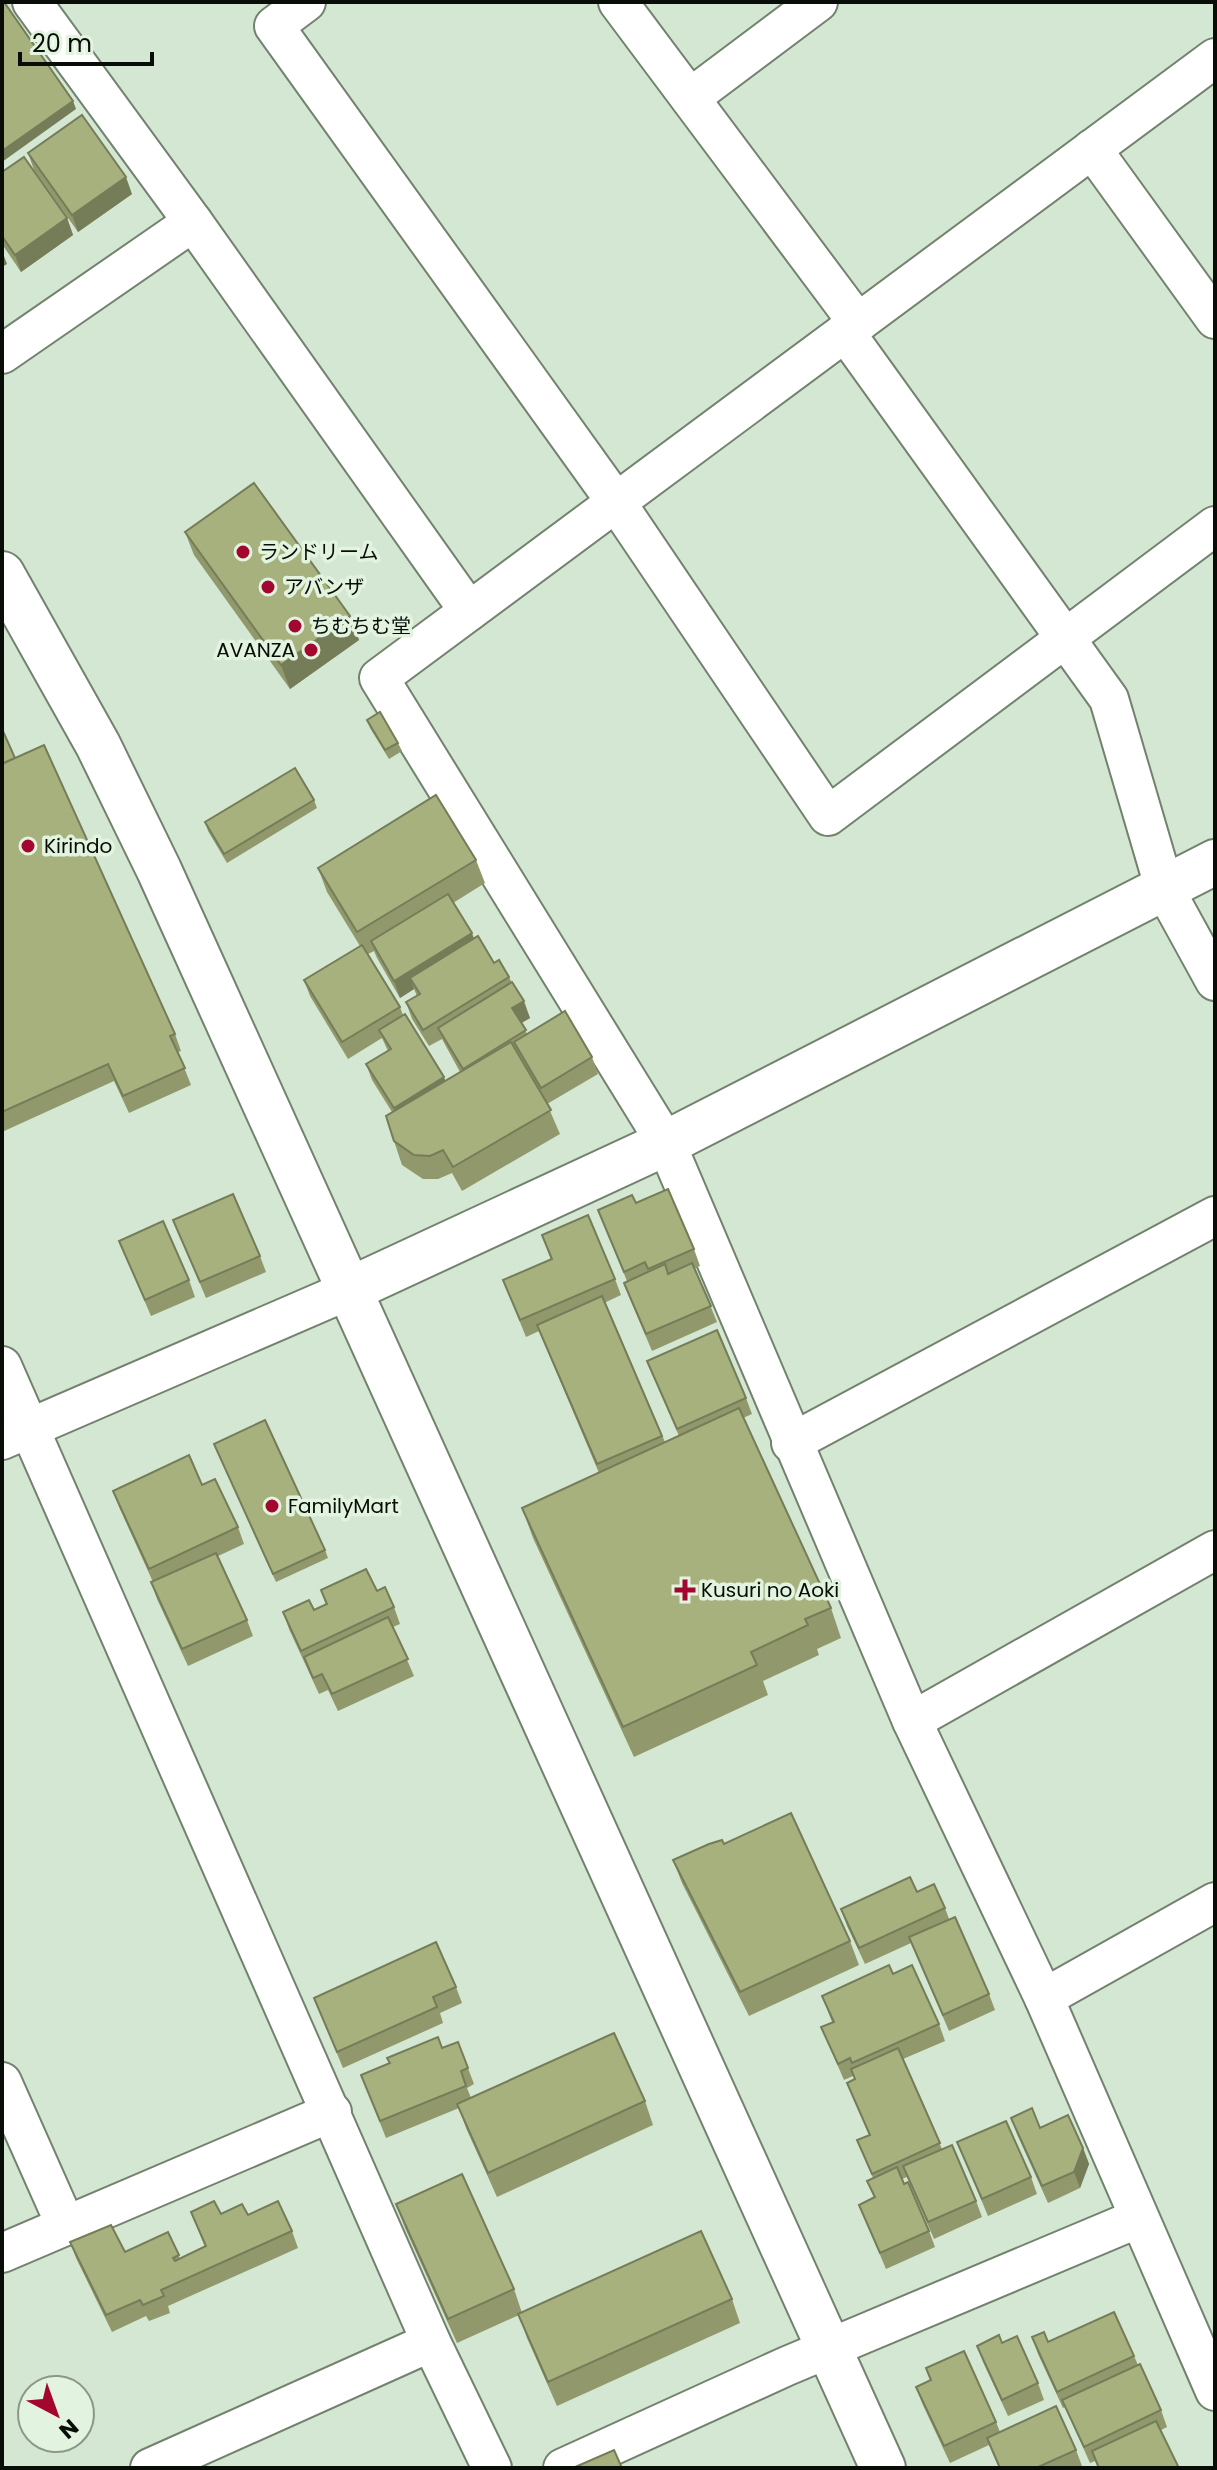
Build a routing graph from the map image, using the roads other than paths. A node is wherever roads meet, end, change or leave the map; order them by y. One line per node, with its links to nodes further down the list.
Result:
1 (32, 2): 8 (street)
2 (306, 2): 12 (street)
3 (618, 2): 6 (street)
4 (818, 2): 6 (street)
5 (1215, 58): 7 (street)
6 (690, 98): 10 (street)
7 (1092, 149): 9 (street); 10 (street)
8 (193, 222): 11 (street); 15 (street)
9 (1215, 319)
10 (851, 327): 12 (street); 16 (street)
11 (2, 354)
12 (616, 502): 15 (street); 16 (street)
13 (1215, 526): 16 (street)
14 (2, 574): 22 (street)
15 (469, 611): 20 (street)
16 (1066, 638): 18 (street)
17 (1215, 862): 18 (street)
18 (1165, 890): 19 (street); 20 (street)
19 (1215, 981)
20 (666, 1143): 22 (street); 25 (street)
21 (1215, 1216): 25 (street)
22 (349, 1290): 24 (street); 36 (street)
23 (2, 1366): 24 (street)
24 (16, 1433): 31 (street)
25 (791, 1443): 27 (street)
26 (1215, 1550): 27 (street)
27 (912, 1721): 29 (street)
28 (1215, 1902): 29 (street)
29 (1044, 1998): 32 (street)
30 (2, 2082): 33 (street)
31 (332, 2112): 33 (street); 35 (street)
32 (1139, 2218): 36 (street); 37 (street)
33 (66, 2226): 34 (street)
34 (2, 2253)
35 (431, 2342): 38 (street); 39 (street)
36 (828, 2348): 40 (street); 41 (street)
37 (1215, 2391)
38 (150, 2468)
39 (492, 2468)
40 (563, 2468)
41 (883, 2468)

